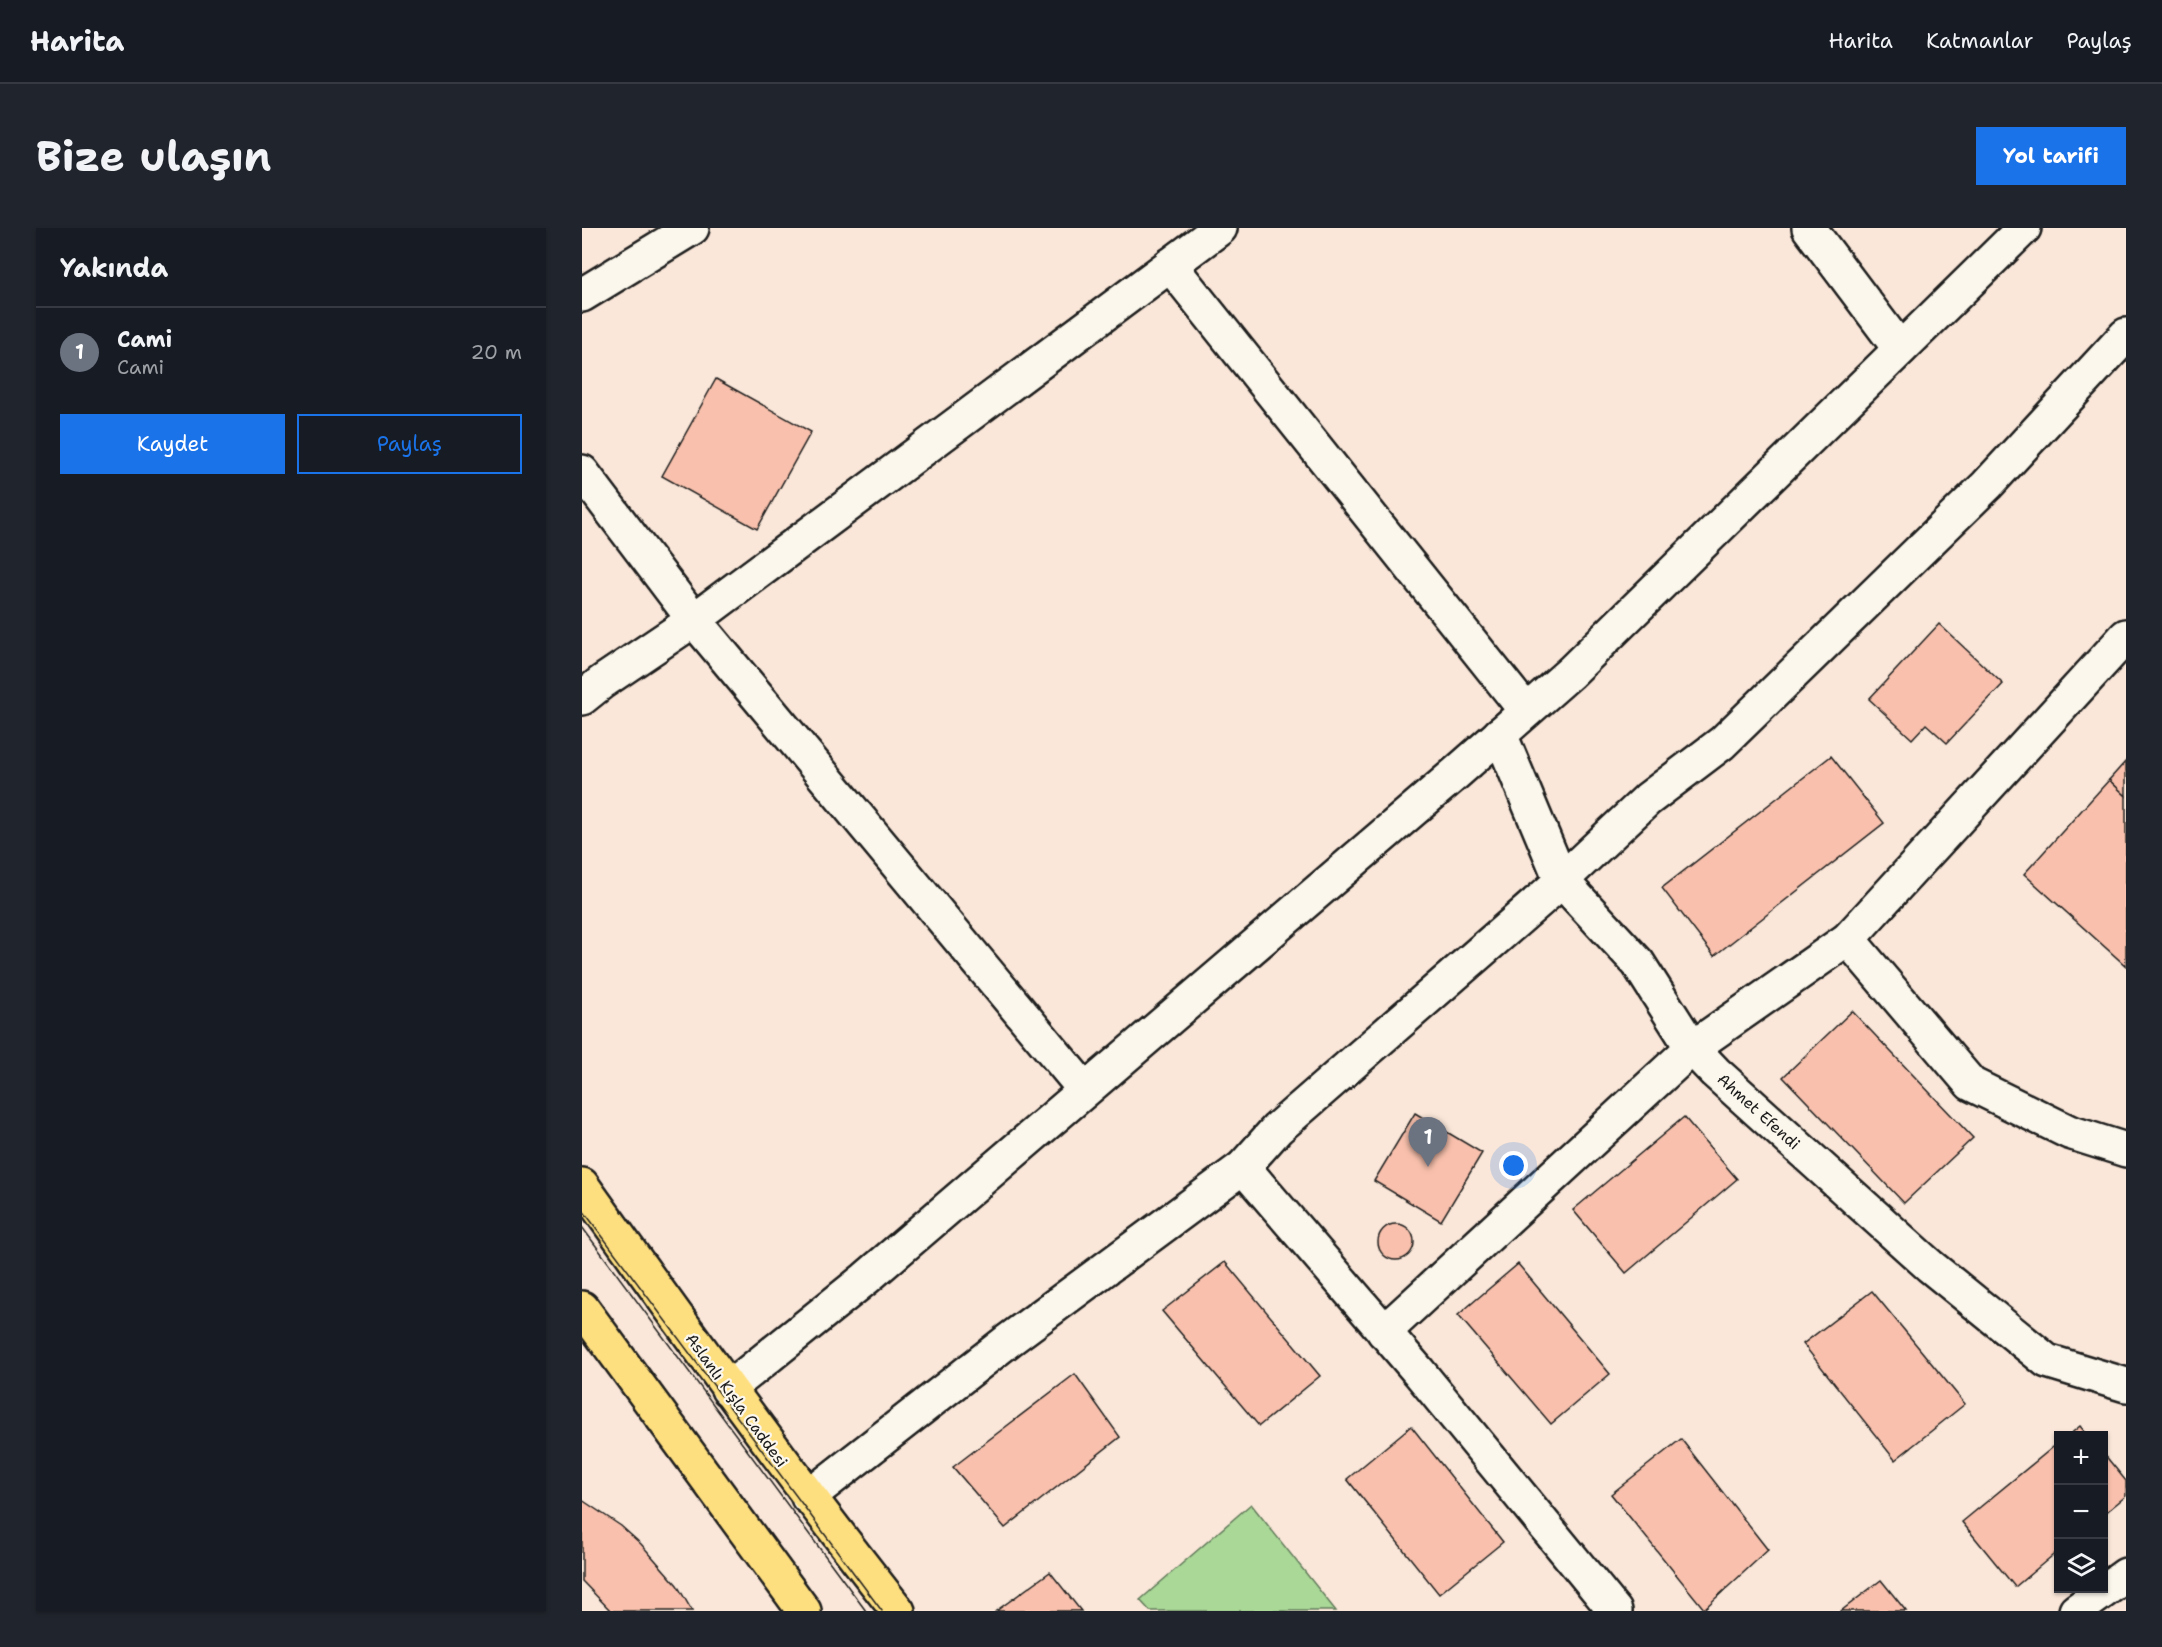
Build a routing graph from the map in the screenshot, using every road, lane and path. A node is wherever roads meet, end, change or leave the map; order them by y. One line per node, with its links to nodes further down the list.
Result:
1 (692, 228): 6 (street)
2 (1220, 228): 5 (street)
3 (1809, 228): 8 (street)
4 (2024, 228): 8 (street)
5 (1170, 265): 10 (street); 13 (street)
6 (582, 295)
7 (2126, 335): 15 (street)
8 (1900, 349): 13 (street)
9 (582, 472): 10 (street)
10 (694, 620): 12 (street); 18 (street)
11 (2126, 636): 16 (street)
12 (582, 698)
13 (1526, 711): 14 (street)
14 (1500, 734): 15 (street, Ahmet Efendi); 18 (street)
15 (1561, 880): 17 (street, Ahmet Efendi); 20 (street)
16 (1848, 939): 17 (street); 19 (street)
17 (1692, 1048): 23 (street); 24 (street, Ahmet Efendi)
18 (1085, 1090): 25 (street)
19 (2126, 1150)
20 (1243, 1167): 23 (street); 26 (street)
21 (582, 1185): 25 (main road, Aslanlı Kışla Caddesi)
22 (582, 1308): 28 (main road)
23 (1384, 1332): 30 (street)
24 (2126, 1385)
25 (728, 1389): 26 (main road, Aslanlı Kışla Caddesi)
26 (808, 1497): 29 (main road, Aslanlı Kışla Caddesi)
27 (2126, 1575): 31 (street)
28 (804, 1611)
29 (898, 1611)
30 (1615, 1611)
31 (2076, 1611)

